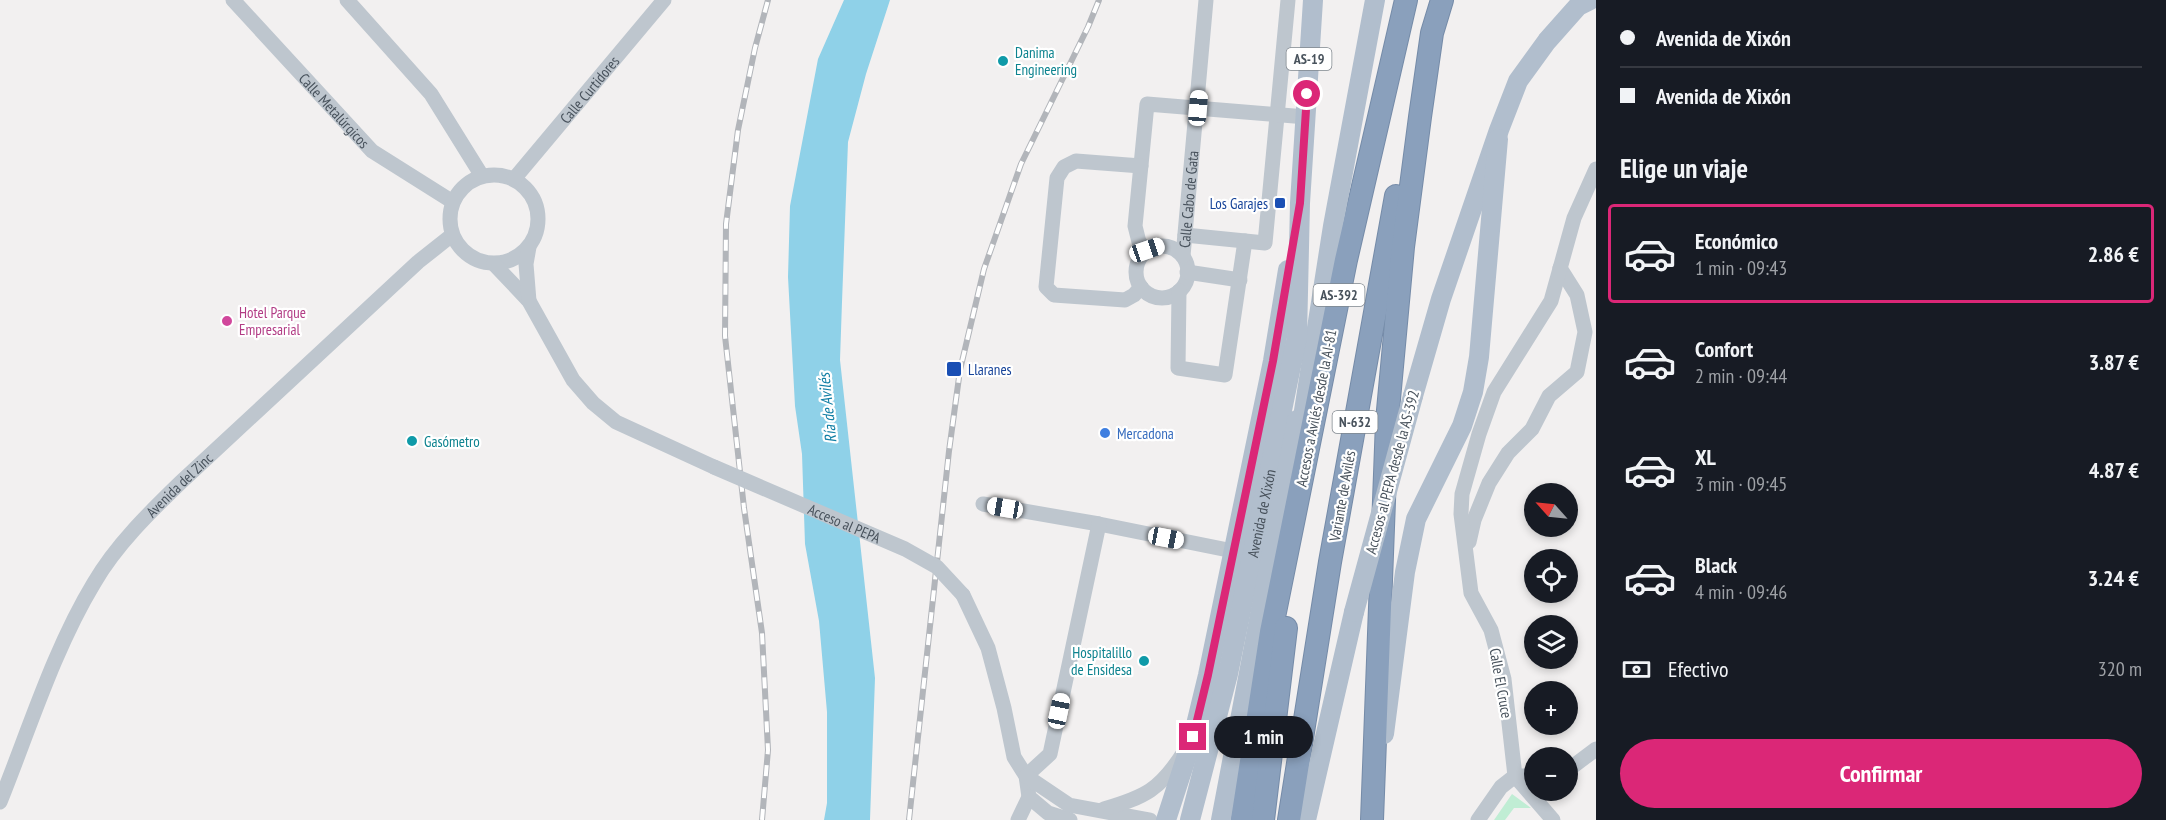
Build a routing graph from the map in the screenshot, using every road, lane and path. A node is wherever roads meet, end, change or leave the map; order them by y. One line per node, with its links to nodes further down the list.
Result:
1 (233, 0): 20 (street, Calle Metalúrgicos)
2 (347, 0): 18 (street)
3 (664, 0): 19 (street, Calle Curtidores)
4 (1206, 0): 12 (street, Calle Cabo de Gata)
5 (1288, 0): 13 (street)
6 (1313, 0): 14 (main road, Avenida de Xixón / AS-19)
7 (1375, 0): 35 (main road)
8 (1406, 0): 36 (highway, Accesos a Avilés desde la AI-81 / AS-392)
9 (1442, 0): 11 (highway)
10 (1590, 0): 15 (main road, Accesos al PEPA desde la AS-392)
11 (1432, 33): 52 (highway, Variante de Avilés / N-632); 59 (highway)
12 (1198, 108): 13 (street); 16 (street); 23 (street, Calle Cabo de Gata)
13 (1277, 115): 14 (street); 24 (street)
14 (1306, 117): 21 (main road, Avenida de Xixón / AS-19)
15 (1498, 134): 52 (main road, Accesos al PEPA desde la AS-392, bridge); 59 (main road, Accesos al PEPA desde la AS-392)
16 (1141, 166): 26 (street); 32 (street)
17 (1596, 168): 29 (street, Calle El Cruce)
18 (482, 176): 19 (street); 20 (street)
19 (514, 179): 25 (street)
20 (453, 202): 22 (street)
21 (1300, 203): 39 (main road, Avenida de Xixón / AS-19); 57 (main road, Avenida de Xixón / AS-19)
22 (452, 234): 28 (street); 49 (street, Avenida del Zinc)
23 (1185, 235): 24 (street); 27 (street, Calle Cabo de Gata)
24 (1245, 241): 31 (street)
25 (529, 247): 28 (street); 34 (street)
26 (1147, 250): 27 (street); 32 (street)
27 (1183, 256): 30 (street)
28 (494, 264): 34 (street)
29 (1560, 268): 40 (street, Calle El Cruce); 40 (street)
30 (1187, 272): 31 (street); 33 (street)
31 (1240, 280): 33 (street)
32 (1141, 287): 33 (street)
33 (1179, 291)
34 (529, 300): 45 (street, Acceso al PEPA, bridge)
35 (1318, 318): 41 (main road); 58 (main road)
36 (1308, 454): 41 (highway, Accesos a Avilés desde la AI-81 / AS-392); 51 (highway)
37 (982, 504): 38 (street)
38 (1099, 524): 39 (street); 45 (street)
39 (1233, 551): 42 (main road, Avenida de Xixón / AS-19)
40 (1466, 554): 46 (street, Calle El Cruce)
41 (1271, 632): 51 (highway, Accesos a Avilés desde la AI-81 / AS-392)
42 (1193, 737): 50 (street); 56 (main road, Avenida de Xixón / AS-19)
43 (1596, 749): 44 (street)
44 (1578, 762)
45 (1026, 776): 48 (street, Acceso al PEPA); 50 (street)
46 (1515, 776): 47 (street); 60 (street); 61 (street)
47 (1524, 776)
48 (1029, 797): 53 (street); 54 (street)
49 (0, 802)
50 (1101, 810): 55 (street)
51 (1253, 815)
52 (1298, 817)
53 (1018, 820)
54 (1070, 820)
55 (1150, 820)
56 (1166, 820)
57 (1190, 820)
58 (1221, 820)
59 (1373, 820)
60 (1478, 820)
61 (1553, 820)

